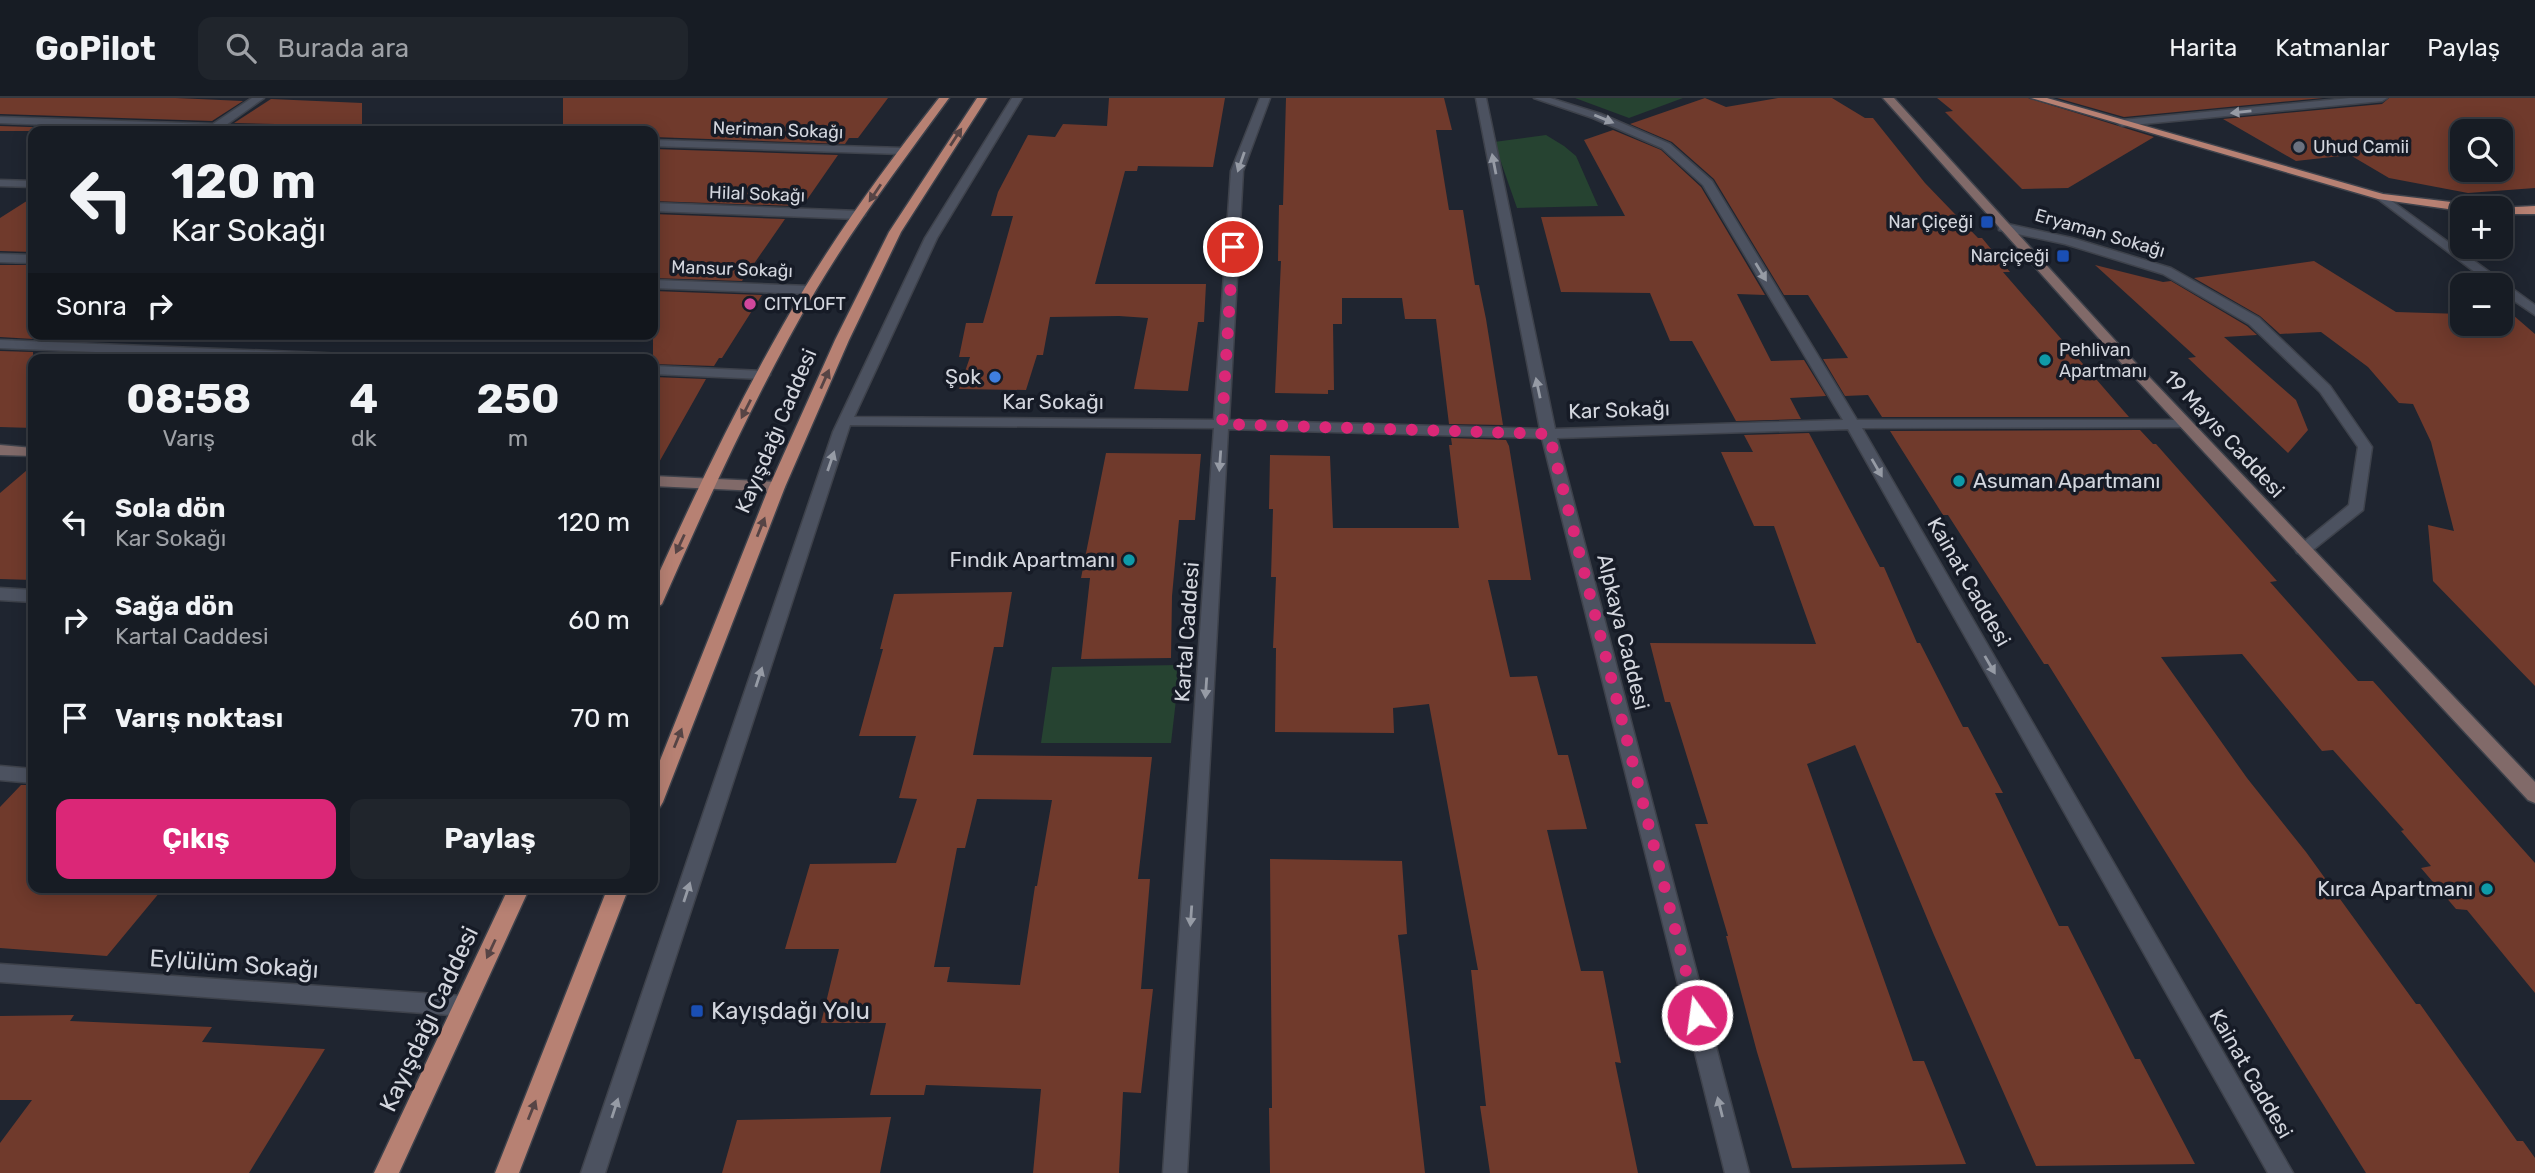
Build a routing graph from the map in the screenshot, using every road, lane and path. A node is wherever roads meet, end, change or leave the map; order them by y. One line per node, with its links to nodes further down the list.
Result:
1 (259, 98): 14 (street)
2 (944, 98): 16 (main road, Kayışdağı Caddesi)
3 (982, 98): 44 (main road, Kayışdağı Caddesi, one-way to 3)
4 (1017, 98): 35 (street)
5 (1265, 98): 37 (street, Kartal Caddesi, one-way to 37)
6 (1481, 98): 39 (street, Alpkaya Caddesi, one-way to 6)
7 (1539, 98): 38 (street, Kainat Caddesi, one-way to 38)
8 (1888, 98): 25 (street, 19 Mayıs Caddesi)
9 (2036, 98): 12 (main road)
10 (2382, 98): 12 (street, one-way to 12)
11 (0, 120): 13 (street)
12 (2122, 123): 19 (main road)
13 (160, 126)
14 (217, 126)
15 (658, 143): 16 (street, Neriman Sokağı)
16 (902, 152): 24 (main road, Kayışdağı Caddesi, one-way to 24)
17 (0, 183): 18 (street)
18 (28, 184)
19 (2382, 197): 20 (main road); 30 (street)
20 (2450, 206)
21 (658, 207): 24 (street, Hilal Sokağı)
22 (2513, 210): 23 (main road)
23 (2535, 210)
24 (859, 215): 29 (main road, Kayışdağı Caddesi)
25 (2003, 227): 36 (street, 19 Mayıs Caddesi); 45 (street, Eryaman Sokağı)
26 (0, 258): 27 (street)
27 (28, 259)
28 (658, 284): 29 (street, Mansur Sokağı)
29 (810, 290): 34 (main road, Kayışdağı Caddesi)
30 (2535, 310)
31 (0, 344): 32 (street)
32 (245, 354)
33 (658, 370): 34 (street)
34 (763, 375): 43 (main road, Kayışdağı Caddesi, one-way to 43)
35 (845, 421): 37 (street, Kar Sokağı); 59 (street, one-way to 35)
36 (2185, 423): 38 (street, Kar Sokağı); 45 (street, 19 Mayıs Caddesi)
37 (1222, 424): 39 (street, Kar Sokağı); 60 (street, Kartal Caddesi, one-way to 60)
38 (1852, 424): 39 (street, Kar Sokağı); 62 (street, Kainat Caddesi, one-way to 62)
39 (1549, 434): 61 (street, Alpkaya Caddesi, one-way to 39)
40 (0, 450): 41 (street)
41 (28, 452)
42 (658, 481): 43 (street)
43 (708, 483): 44 (street); 46 (main road, Kayışdağı Caddesi, one-way to 46)
44 (777, 486): 51 (main road, Kayışdağı Caddesi, one-way to 44)
45 (2303, 549): 52 (street, 19 Mayıs Caddesi)
46 (658, 593)
47 (0, 594): 48 (street)
48 (28, 596)
49 (0, 773): 50 (street)
50 (28, 775)
51 (658, 789)
52 (2535, 795)
53 (517, 893): 56 (main road, Kayışdağı Caddesi, one-way to 56)
54 (617, 893): 58 (main road, one-way to 54)
55 (0, 974): 56 (street, Eylülüm Sokağı)
56 (464, 1006): 57 (main road, Kayışdağı Caddesi)
57 (386, 1173)
58 (507, 1173)
59 (593, 1173)
60 (1175, 1173)
61 (1737, 1173)
62 (2281, 1173)

